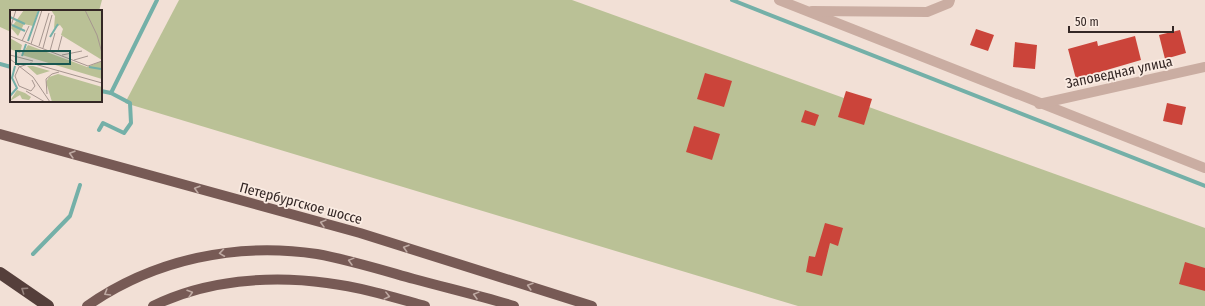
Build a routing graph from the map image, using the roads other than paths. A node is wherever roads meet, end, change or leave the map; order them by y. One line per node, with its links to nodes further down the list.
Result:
1 (780, 0): 3 (street)
2 (950, 0): 3 (street)
3 (806, 11): 5 (street)
4 (1205, 67): 5 (street, Заповедная улица)
5 (1039, 104): 7 (street)
6 (0, 134): 14 (main road, Петербургское шоссе, one-way to 6)
7 (1205, 168)
8 (0, 273): 9 (highway, one-way to 8)
9 (48, 306)
10 (87, 306): 13 (main road, one-way to 10)
11 (153, 306): 12 (main road, one-way to 12)
12 (425, 306)
13 (514, 306)
14 (592, 306)

